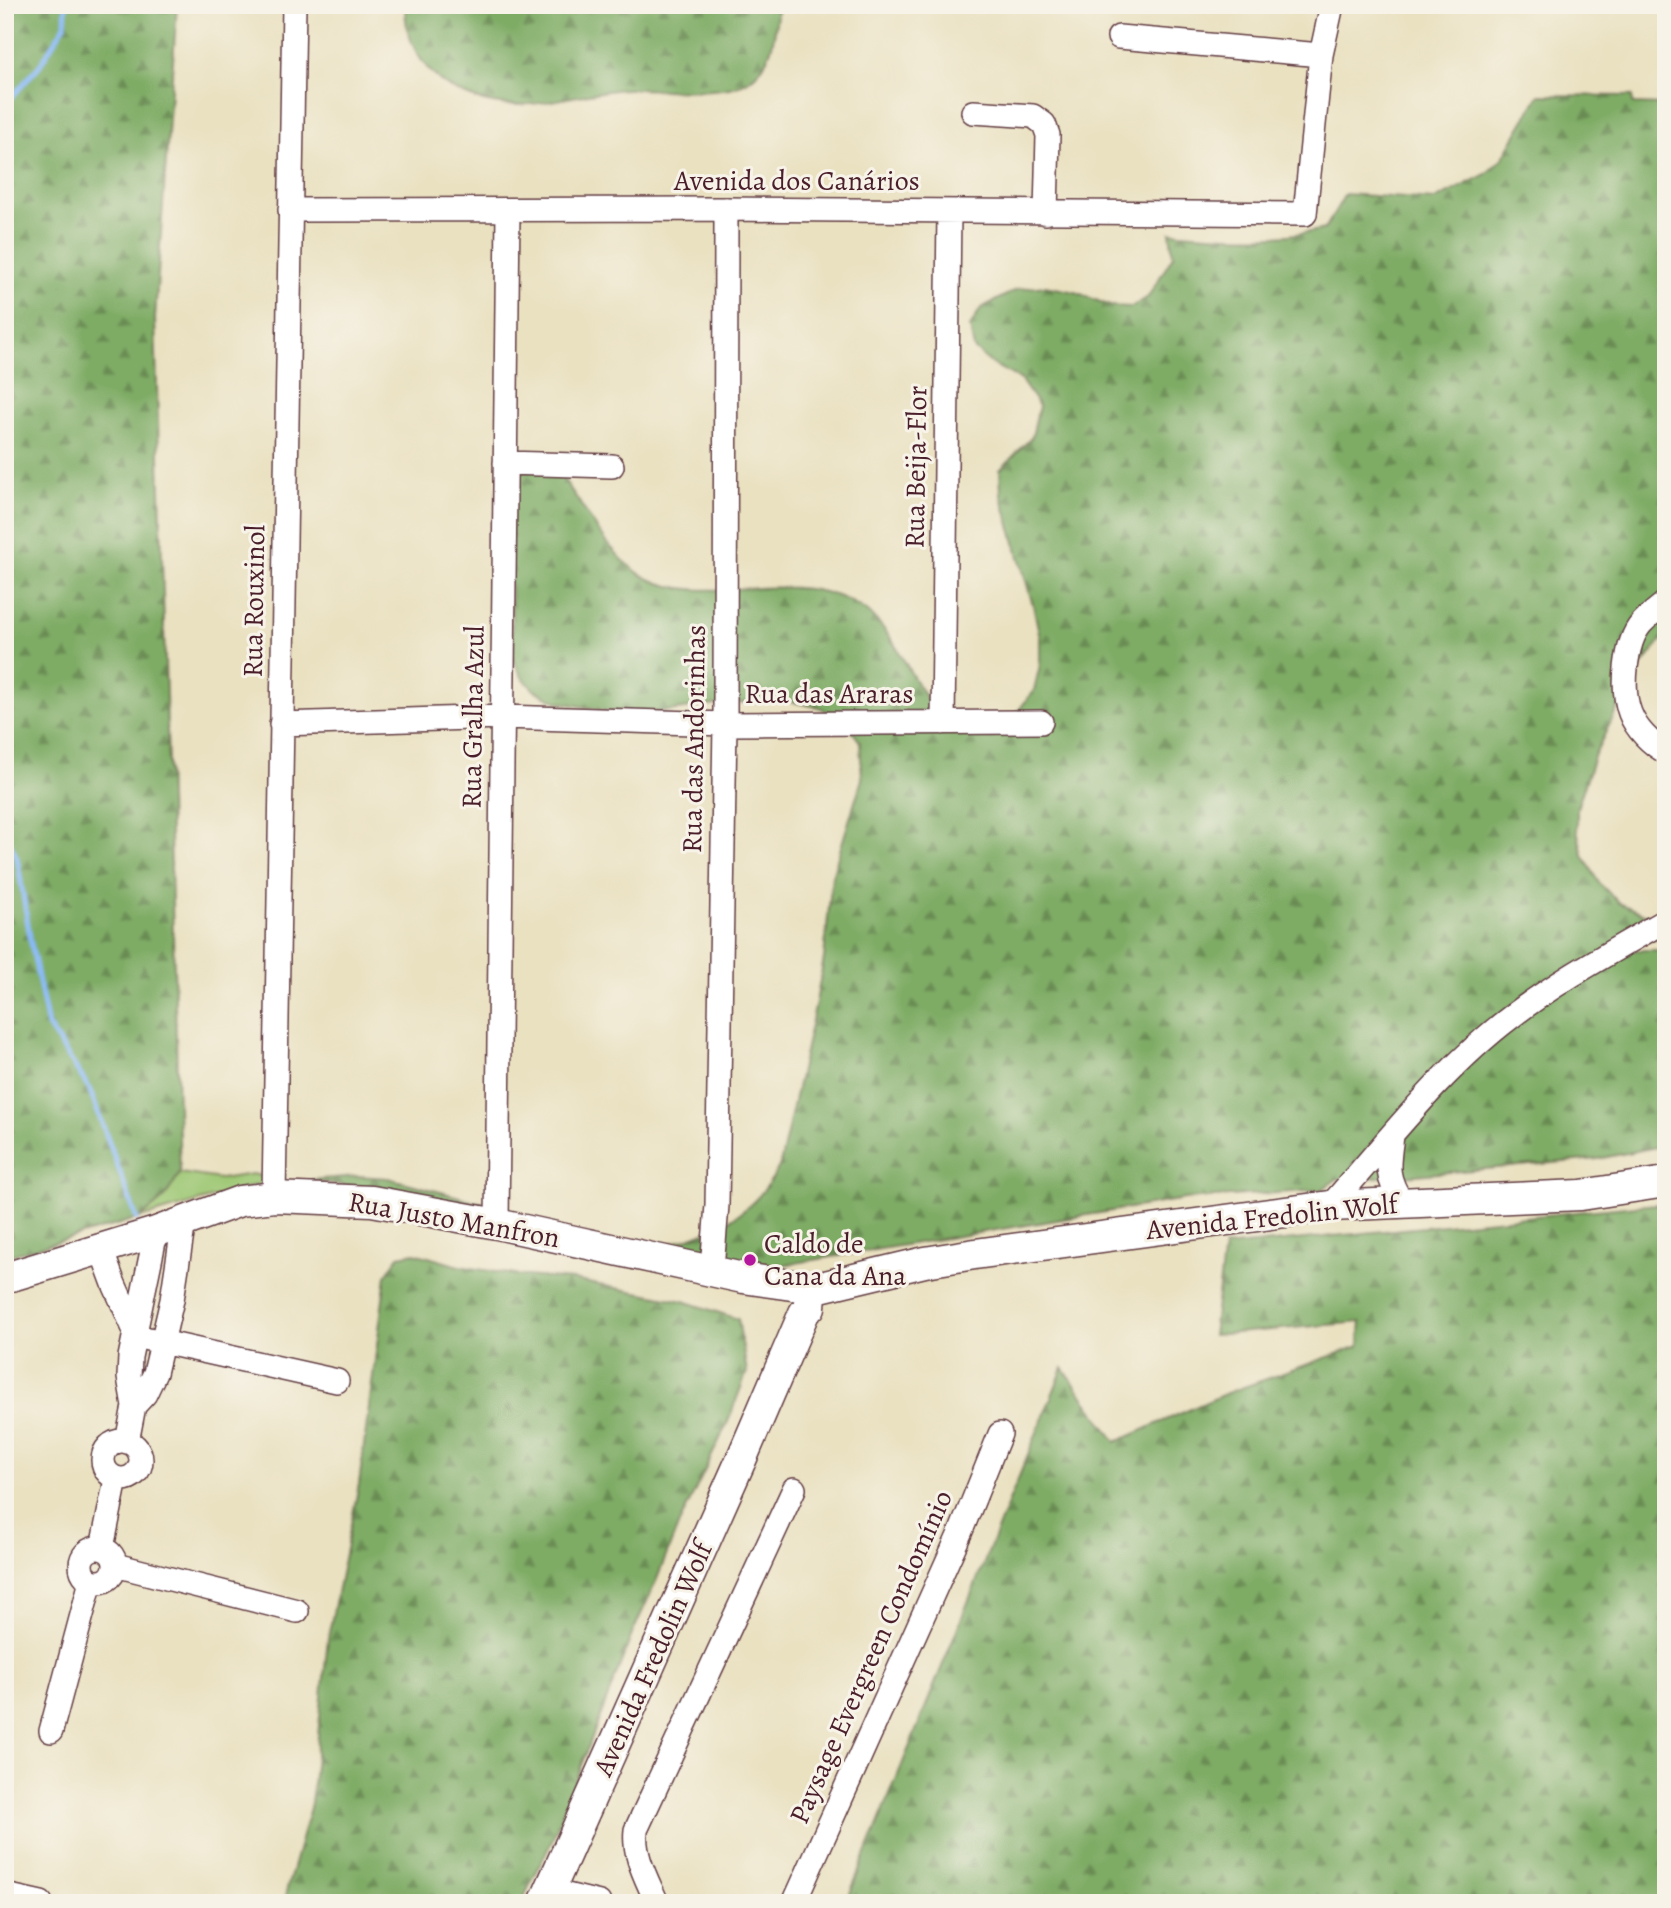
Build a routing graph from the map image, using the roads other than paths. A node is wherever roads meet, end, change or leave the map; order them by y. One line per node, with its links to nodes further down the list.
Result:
1 (294, 5): 7 (street, Rua Rouxinol)
2 (1332, 5): 4 (street)
3 (1119, 37): 4 (street)
4 (1321, 55): 10 (street, Avenida dos Canários)
5 (973, 112): 10 (street)
6 (726, 209): 8 (street, Avenida dos Canários); 9 (street, Avenida dos Canários); 18 (street, Rua das Andorinhas)
7 (290, 210): 8 (street, Avenida dos Canários); 17 (street, Rua Rouxinol)
8 (508, 211): 11 (street, Rua Gralha Azul)
9 (949, 212): 10 (street, Avenida dos Canários); 16 (street, Rua Beija-Flor)
10 (1046, 213)
11 (505, 463): 12 (street); 14 (street, Rua Gralha Azul)
12 (612, 466)
13 (1666, 602): 19 (street)
14 (503, 717): 17 (street, Rua das Araras); 18 (street, Rua das Araras); 27 (street, Rua Gralha Azul)
15 (1041, 722): 16 (street, Rua das Araras)
16 (943, 723): 18 (street, Rua das Araras)
17 (281, 724): 23 (street, Rua Rouxinol)
18 (725, 724): 30 (street, Rua das Andorinhas)
19 (1666, 752)
20 (1666, 920): 21 (street)
21 (1392, 1136): 24 (street); 25 (street)
22 (1666, 1182): 24 (main road, Avenida Fredolin Wolf)
23 (274, 1197): 26 (main road, Rua Justo Manfron); 27 (main road, Rua Justo Manfron)
24 (1402, 1202): 25 (main road, Avenida Fredolin Wolf)
25 (1330, 1206): 32 (main road, Avenida Fredolin Wolf)
26 (184, 1221): 28 (main road, Rua Justo Manfron); 34 (street)
27 (497, 1224): 30 (main road, Rua Justo Manfron)
28 (156, 1232): 29 (main road, Rua Justo Manfron); 33 (street)
29 (101, 1249): 31 (main road, Rua Justo Manfron); 33 (street)
30 (712, 1269): 32 (main road, Rua Justo Manfron)
31 (5, 1278)
32 (798, 1302): 43 (main road, Avenida Fredolin Wolf)
33 (135, 1334): 34 (street); 36 (street)
34 (163, 1342): 35 (street); 36 (street)
35 (337, 1381)
36 (134, 1406): 39 (street)
37 (1000, 1434): 47 (street, Paysage Evergreen Condomínio)
38 (794, 1489): 46 (street)
39 (109, 1557): 40 (street); 41 (street)
40 (297, 1611)
41 (51, 1731)
42 (5, 1895): 44 (street)
43 (547, 1897): 45 (street)
44 (41, 1903)
45 (599, 1903)
46 (657, 1903)
47 (794, 1903)

